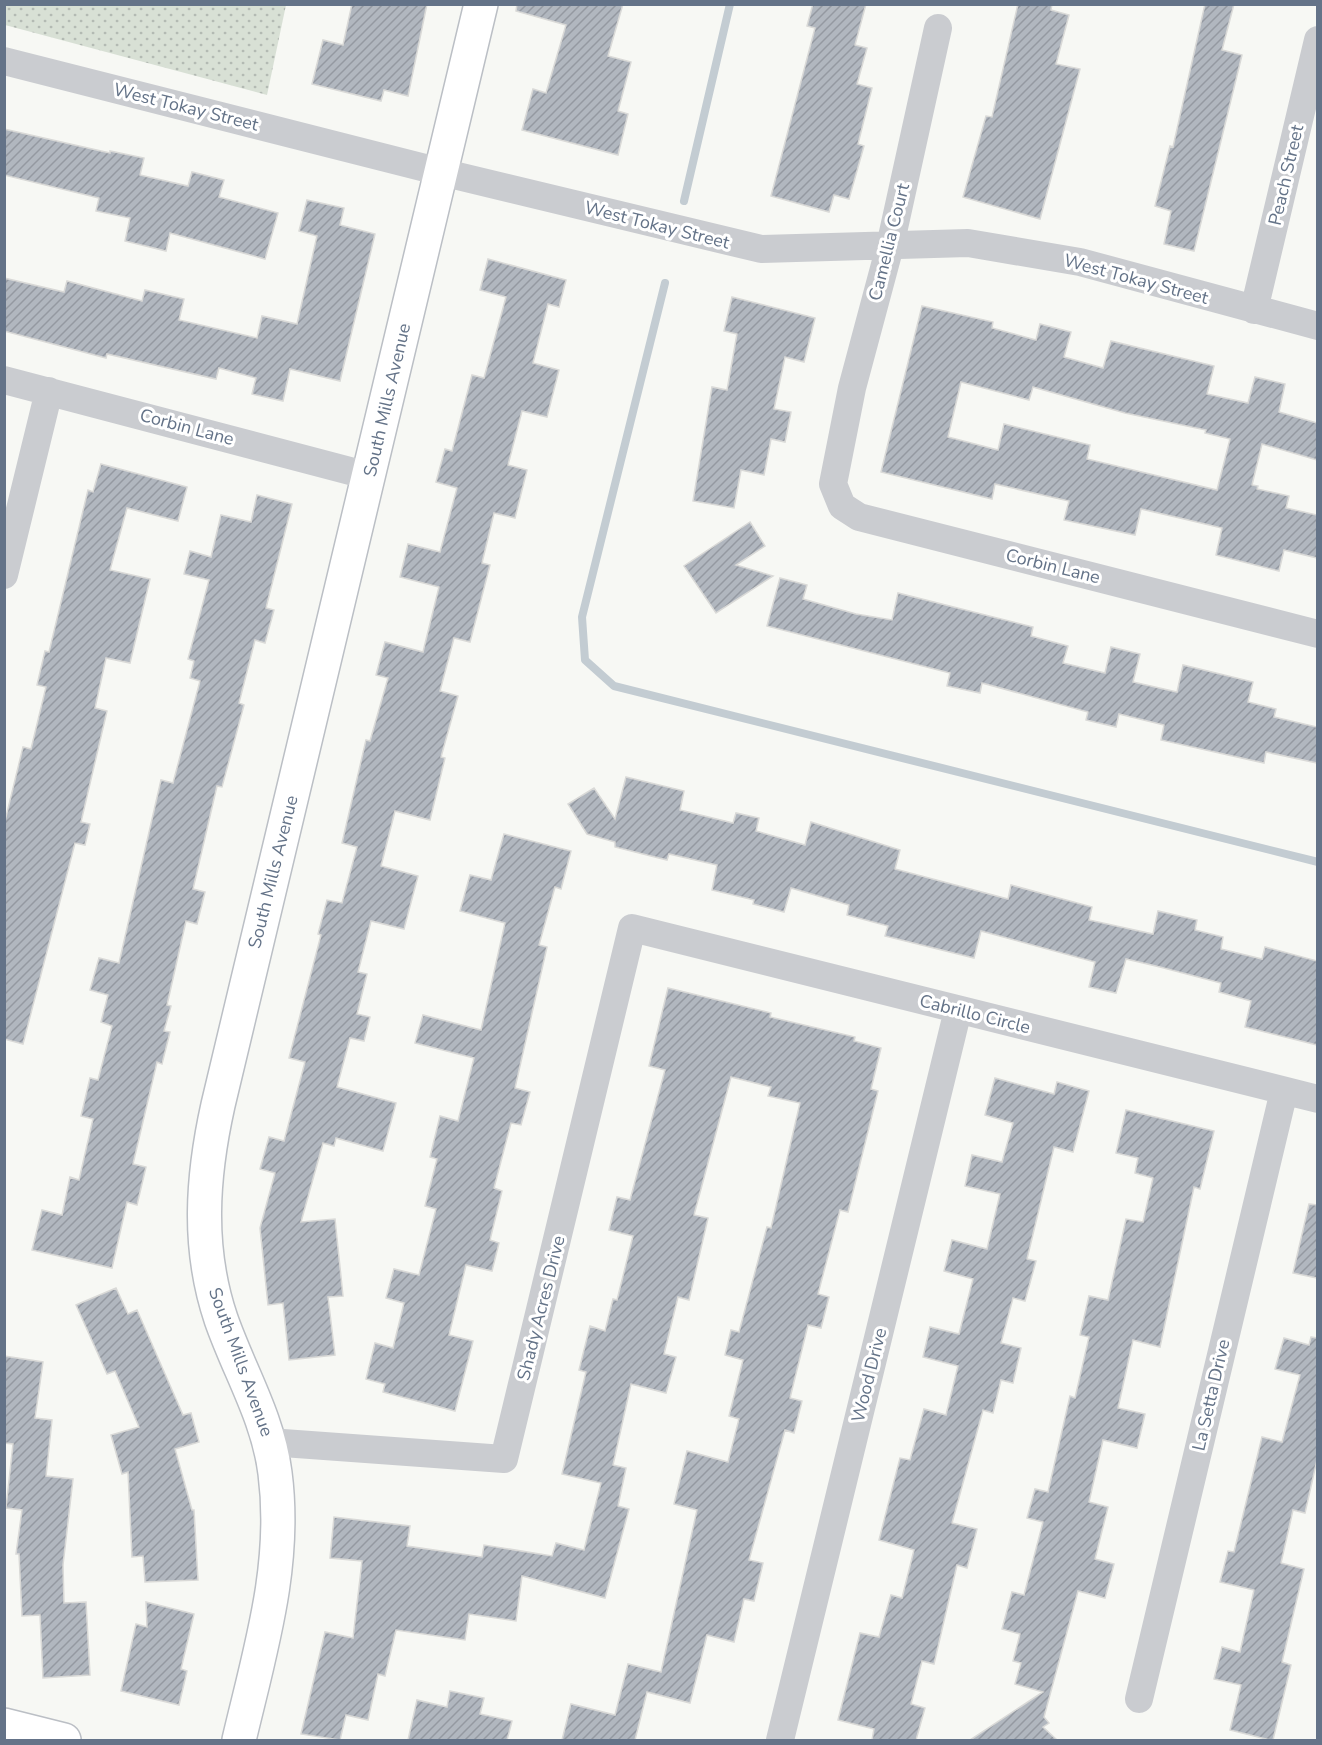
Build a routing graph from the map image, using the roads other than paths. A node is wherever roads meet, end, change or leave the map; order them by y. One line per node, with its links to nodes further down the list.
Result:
1 (481, 4): 5 (street, South Mills Avenue)
2 (938, 28): 6 (street, Camellia Court)
3 (1317, 40): 7 (street, Peach Street)
4 (4, 62): 5 (street, West Tokay Street)
5 (441, 172): 6 (street, West Tokay Street); 12 (street, South Mills Avenue)
6 (890, 246): 7 (street, West Tokay Street); 11 (street, Camellia Court)
7 (1254, 310): 8 (street, West Tokay Street)
8 (1317, 326)
9 (4, 380): 10 (street, Corbin Lane)
10 (49, 391): 12 (street, Corbin Lane); 13 (street)
11 (839, 456): 14 (street, Corbin Lane)
12 (369, 476): 19 (street, South Mills Avenue)
13 (4, 575)
14 (1317, 634)
15 (632, 928): 16 (street, Cabrillo Circle); 19 (street, Shady Acres Drive)
16 (957, 1010): 17 (street, Cabrillo Circle); 24 (street, Wood Drive)
17 (1284, 1091): 18 (street, Cabrillo Circle); 20 (street, La Setta Drive)
18 (1317, 1099)
19 (269, 1442): 23 (street, South Mills Avenue)
20 (1139, 1698)
21 (4, 1725): 22 (street)
22 (64, 1740)
23 (239, 1740)
24 (780, 1740)

